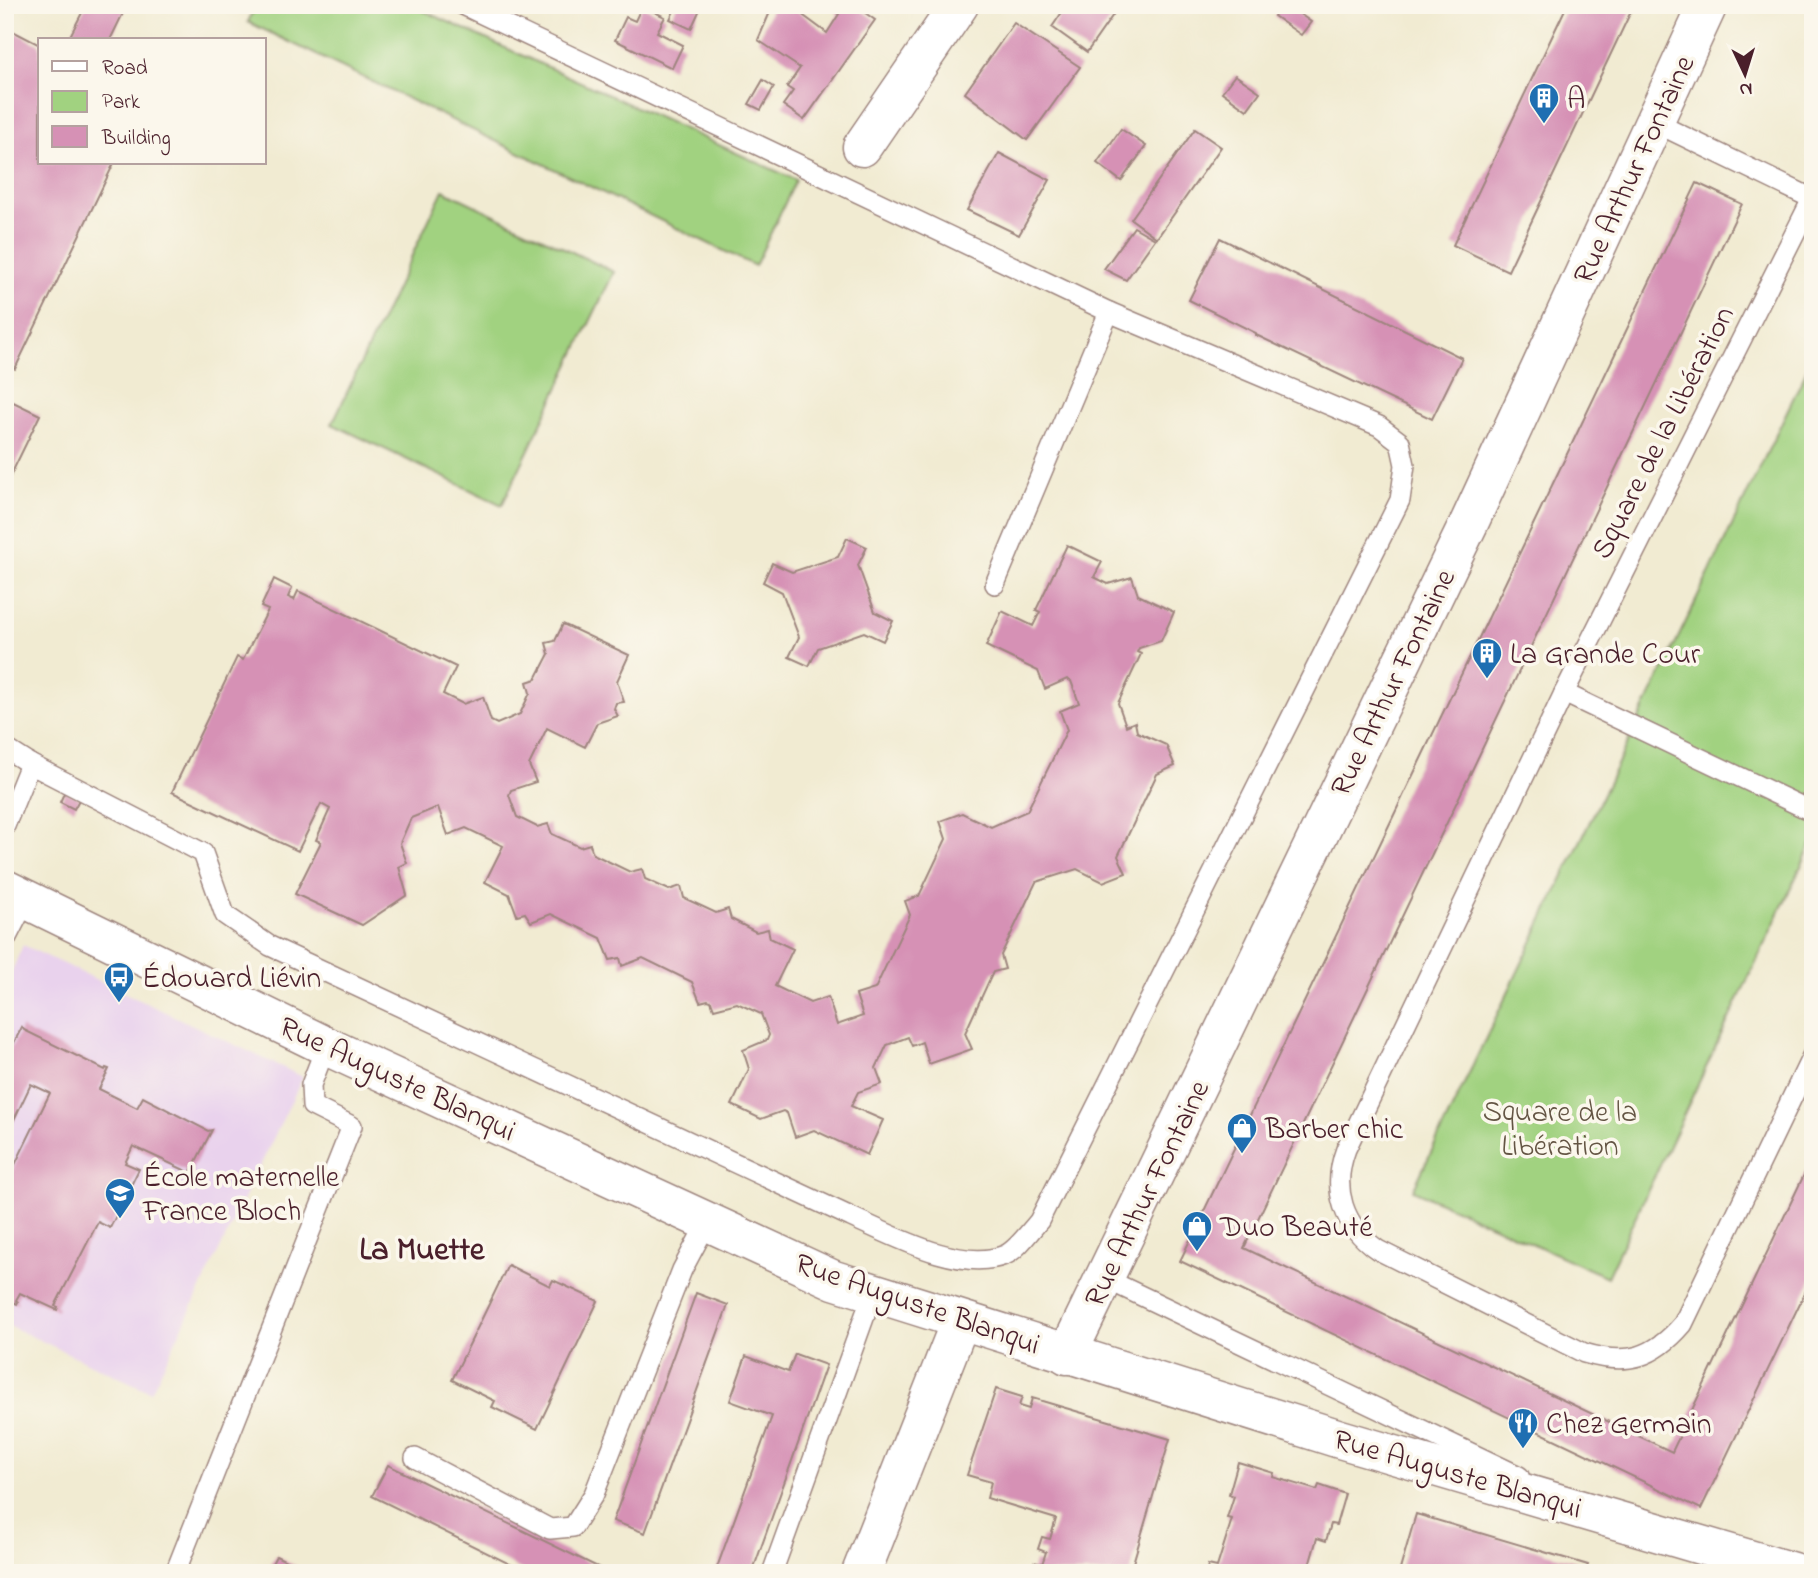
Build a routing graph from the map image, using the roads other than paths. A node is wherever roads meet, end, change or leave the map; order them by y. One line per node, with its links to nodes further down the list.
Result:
1 (463, 5): 7 (lane)
2 (959, 5): 5 (street)
3 (1709, 5): 4 (street, Rue Arthur Fontaine)
4 (1654, 122): 6 (lane); 19 (street, Rue Arthur Fontaine)
5 (862, 147)
6 (1813, 199): 9 (lane, Square de la Libération)
7 (1109, 313): 8 (lane); 11 (lane)
8 (995, 584)
9 (1564, 693): 12 (lane); 17 (lane, Square de la Libération)
10 (5, 748): 11 (lane)
11 (30, 764): 13 (lane)
12 (1813, 812)
13 (5, 826)
14 (16, 894): 15 (lane); 16 (street, Rue Auguste Blanqui)
15 (5, 941)
16 (326, 1046): 18 (street, Rue Auguste Blanqui); 25 (lane)
17 (1813, 1054)
18 (708, 1221): 20 (street, Rue Auguste Blanqui); 23 (lane)
19 (1104, 1278): 22 (street, Rue Arthur Fontaine); 24 (lane)
20 (873, 1293): 21 (street, Rue Auguste Blanqui); 26 (lane)
21 (960, 1322): 22 (street, Rue Auguste Blanqui); 27 (street)
22 (1067, 1355): 24 (street, Rue Auguste Blanqui)
23 (415, 1458)
24 (1602, 1516): 28 (street, Rue Auguste Blanqui)
25 (175, 1573)
26 (772, 1573)
27 (861, 1573)
28 (1796, 1573)

